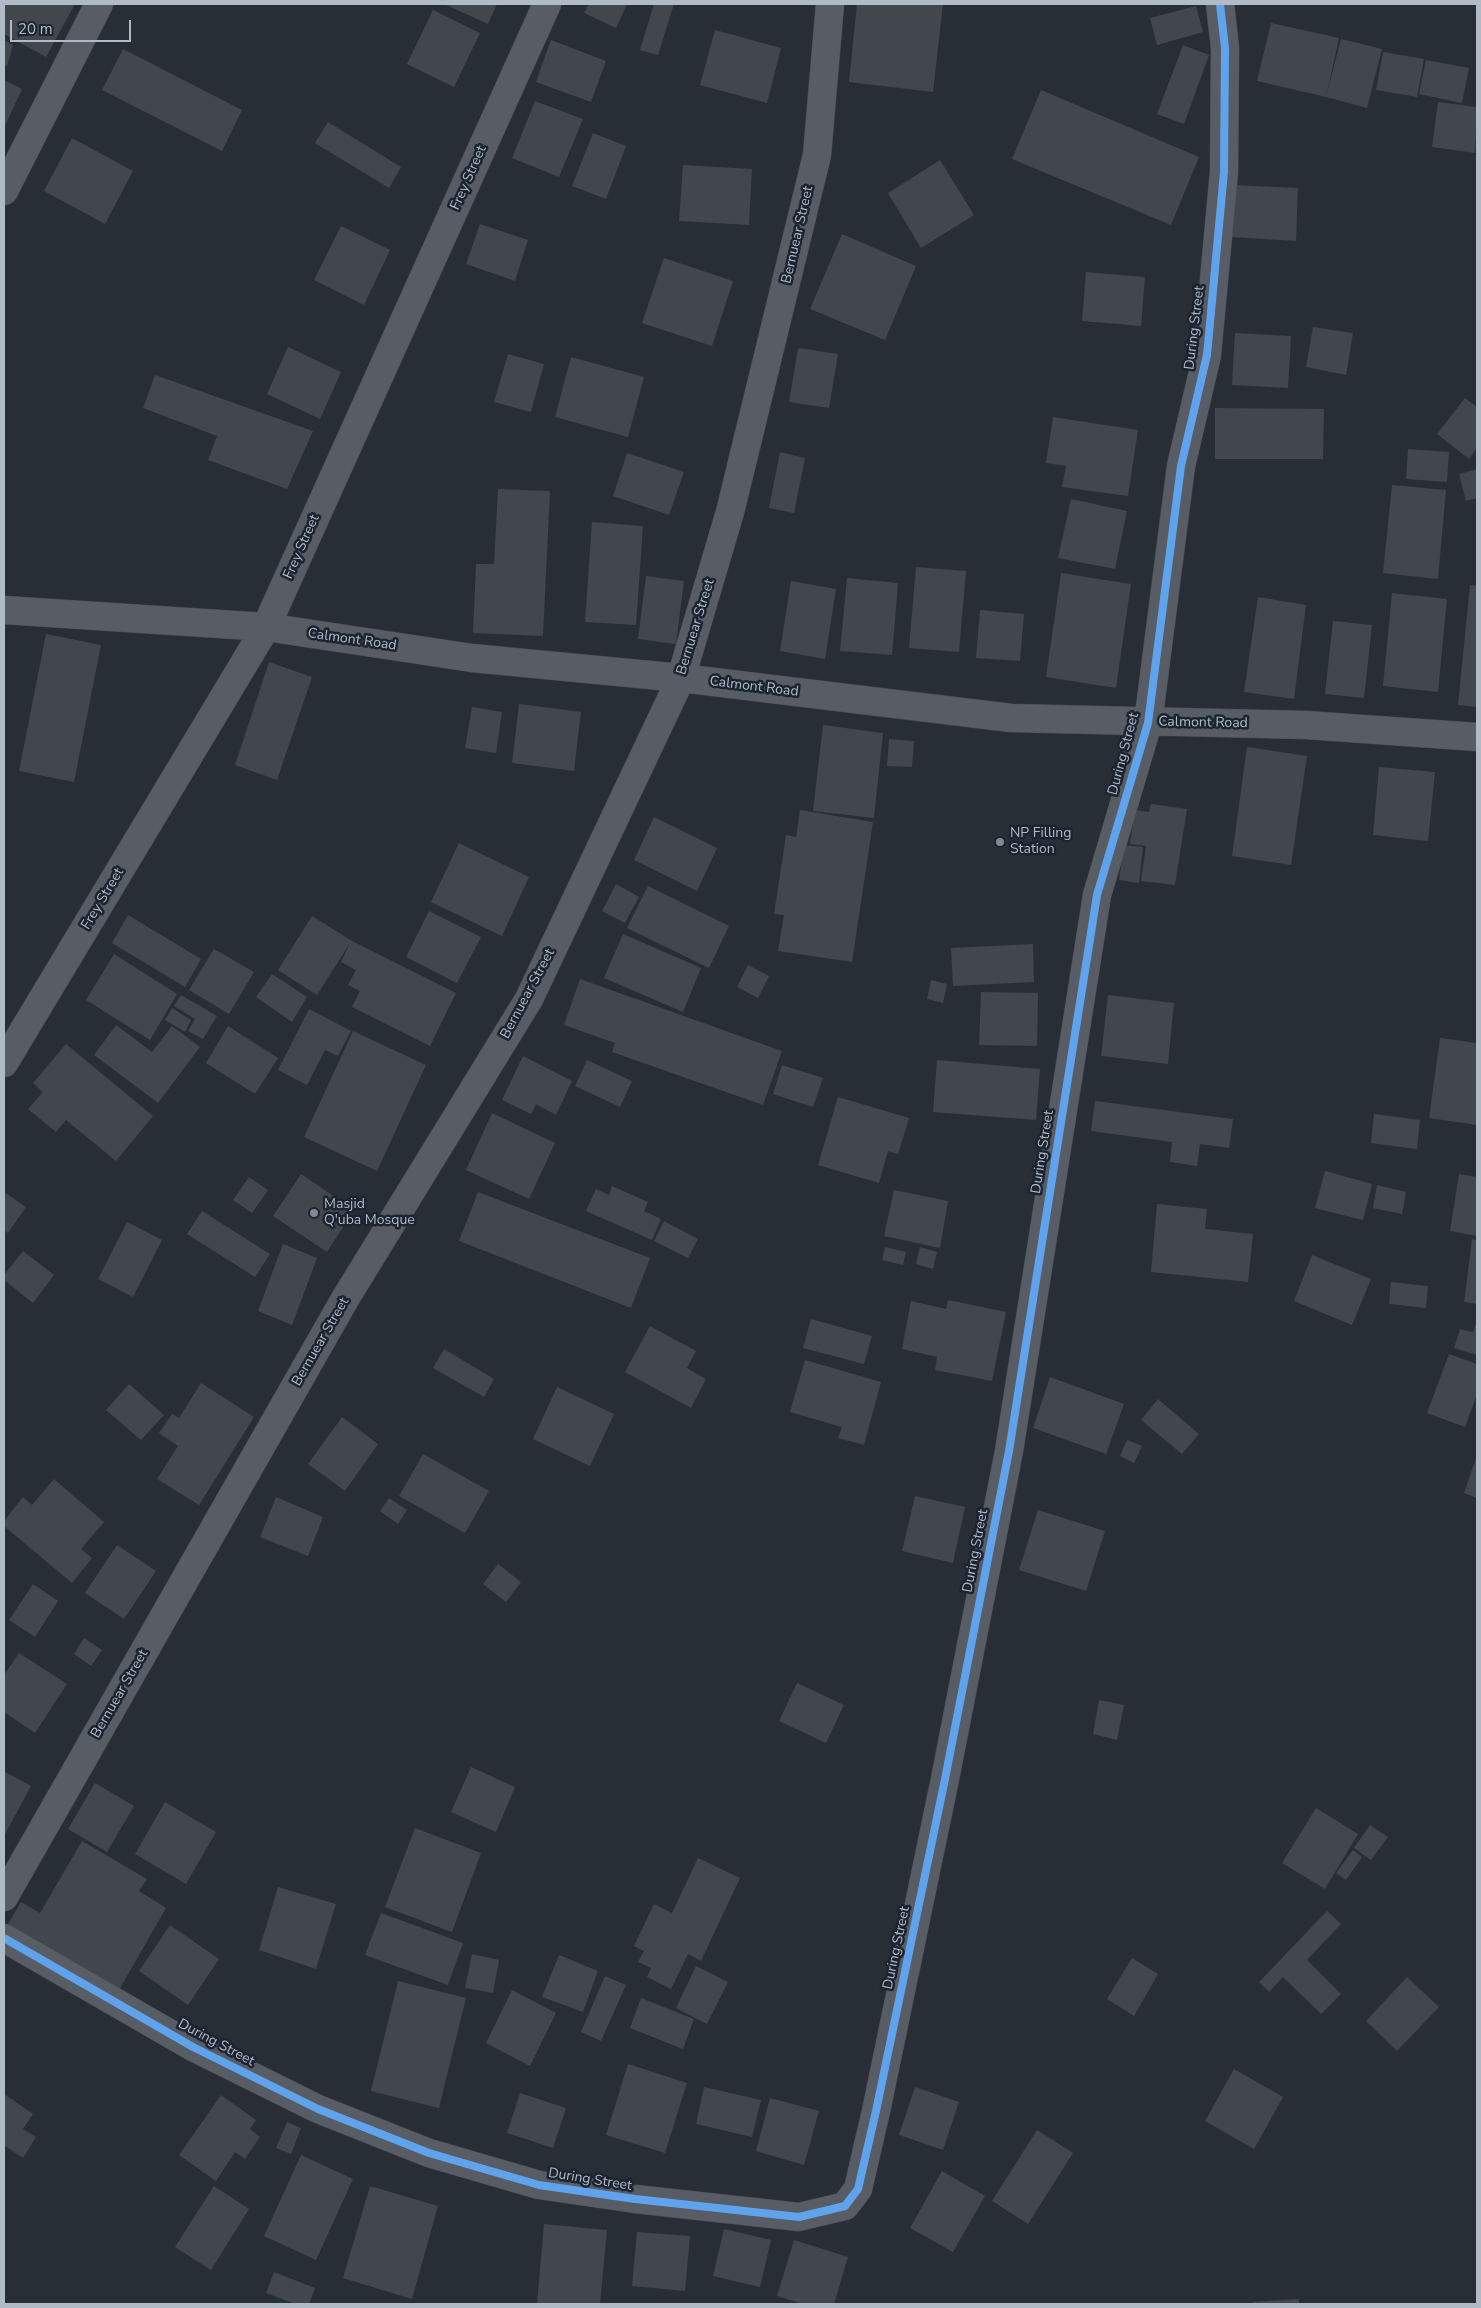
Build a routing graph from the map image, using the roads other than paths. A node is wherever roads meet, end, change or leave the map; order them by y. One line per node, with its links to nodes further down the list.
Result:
1 (99, 4): 5 (street)
2 (547, 4): 7 (street, Frey Street)
3 (830, 4): 8 (street, Bernuear Street)
4 (1220, 4): 9 (street, During Street)
5 (4, 191)
6 (4, 610): 7 (street, Calmont Road)
7 (266, 627): 8 (street, Calmont Road); 11 (street, Frey Street)
8 (681, 678): 9 (street, Calmont Road); 12 (street, Bernuear Street)
9 (1148, 723): 10 (street, Calmont Road); 13 (street, During Street)
10 (1477, 737)
11 (4, 1063)
12 (4, 1894)
13 (4, 1938)

